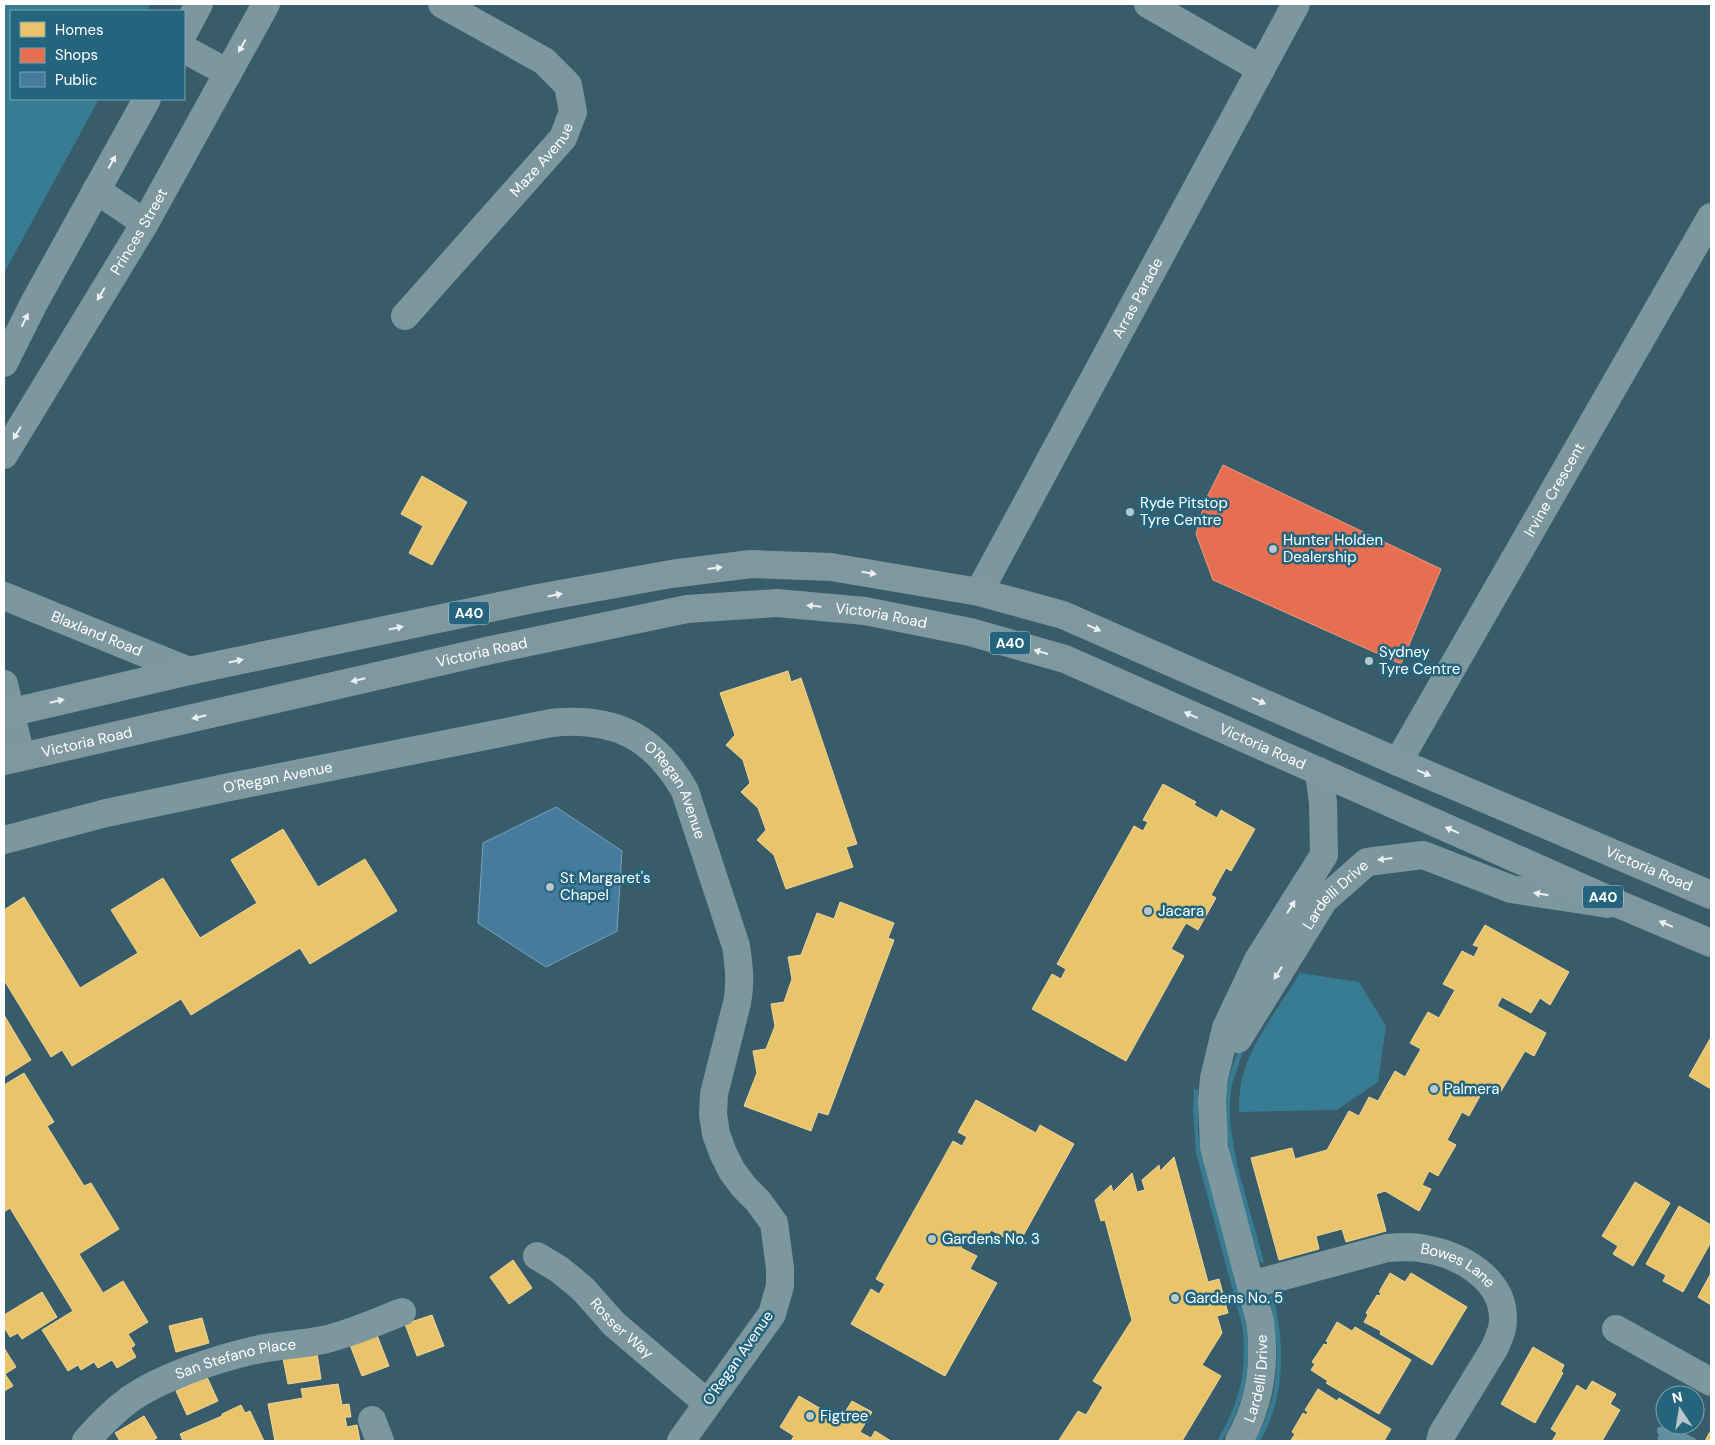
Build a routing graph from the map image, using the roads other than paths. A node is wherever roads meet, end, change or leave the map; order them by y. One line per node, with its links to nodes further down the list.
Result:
1 (199, 4): 6 (street)
2 (266, 4): 9 (street, Princes Street, one-way to 9)
3 (442, 4): 14 (street, Maze Avenue)
4 (1148, 4): 8 (street)
5 (1296, 4): 8 (street, Arras Parade)
6 (185, 30)
7 (185, 50): 9 (street)
8 (1260, 69): 17 (street, Arras Parade)
9 (228, 73): 13 (street, Princes Street)
10 (146, 100): 11 (street, one-way to 10)
11 (96, 190): 13 (street); 15 (street, one-way to 11)
12 (1711, 217): 23 (street, Irvine Crescent)
13 (145, 223): 16 (street, Princes Street, one-way to 16)
14 (405, 316)
15 (4, 363)
16 (4, 455)
17 (979, 592): 19 (highway, Victoria Road / A40, one-way to 17); 23 (highway, Victoria Road / A40, one-way to 23)
18 (4, 596): 19 (street, Blaxland Road)
19 (189, 671): 21 (highway, Victoria Road / A40, one-way to 19)
20 (4, 684): 21 (street)
21 (7, 713): 22 (street)
22 (12, 759): 24 (highway, Victoria Road / A40, one-way to 22)
23 (1398, 762): 26 (highway, Victoria Road / A40, one-way to 26)
24 (1319, 771): 27 (highway, Victoria Road / A40, one-way to 24); 29 (street, Lardelli Drive, one-way to 24)
25 (4, 840): 35 (street, O'Regan Avenue)
26 (1711, 895)
27 (1623, 906): 28 (highway, Victoria Road / A40, one-way to 27); 29 (street, Lardelli Drive, one-way to 29)
28 (1711, 943)
29 (1214, 1078): 31 (street, Lardelli Drive)
30 (537, 1256): 35 (street, Rosser Way)
31 (1251, 1285): 38 (street, Lardelli Drive); 39 (street, Bowes Lane)
32 (402, 1312): 36 (street, San Stefano Place)
33 (1616, 1328): 34 (street)
34 (1711, 1382)
35 (707, 1403): 37 (street, O'Regan Avenue)
36 (86, 1441)
37 (680, 1441)
38 (1239, 1441)
39 (1440, 1441)

